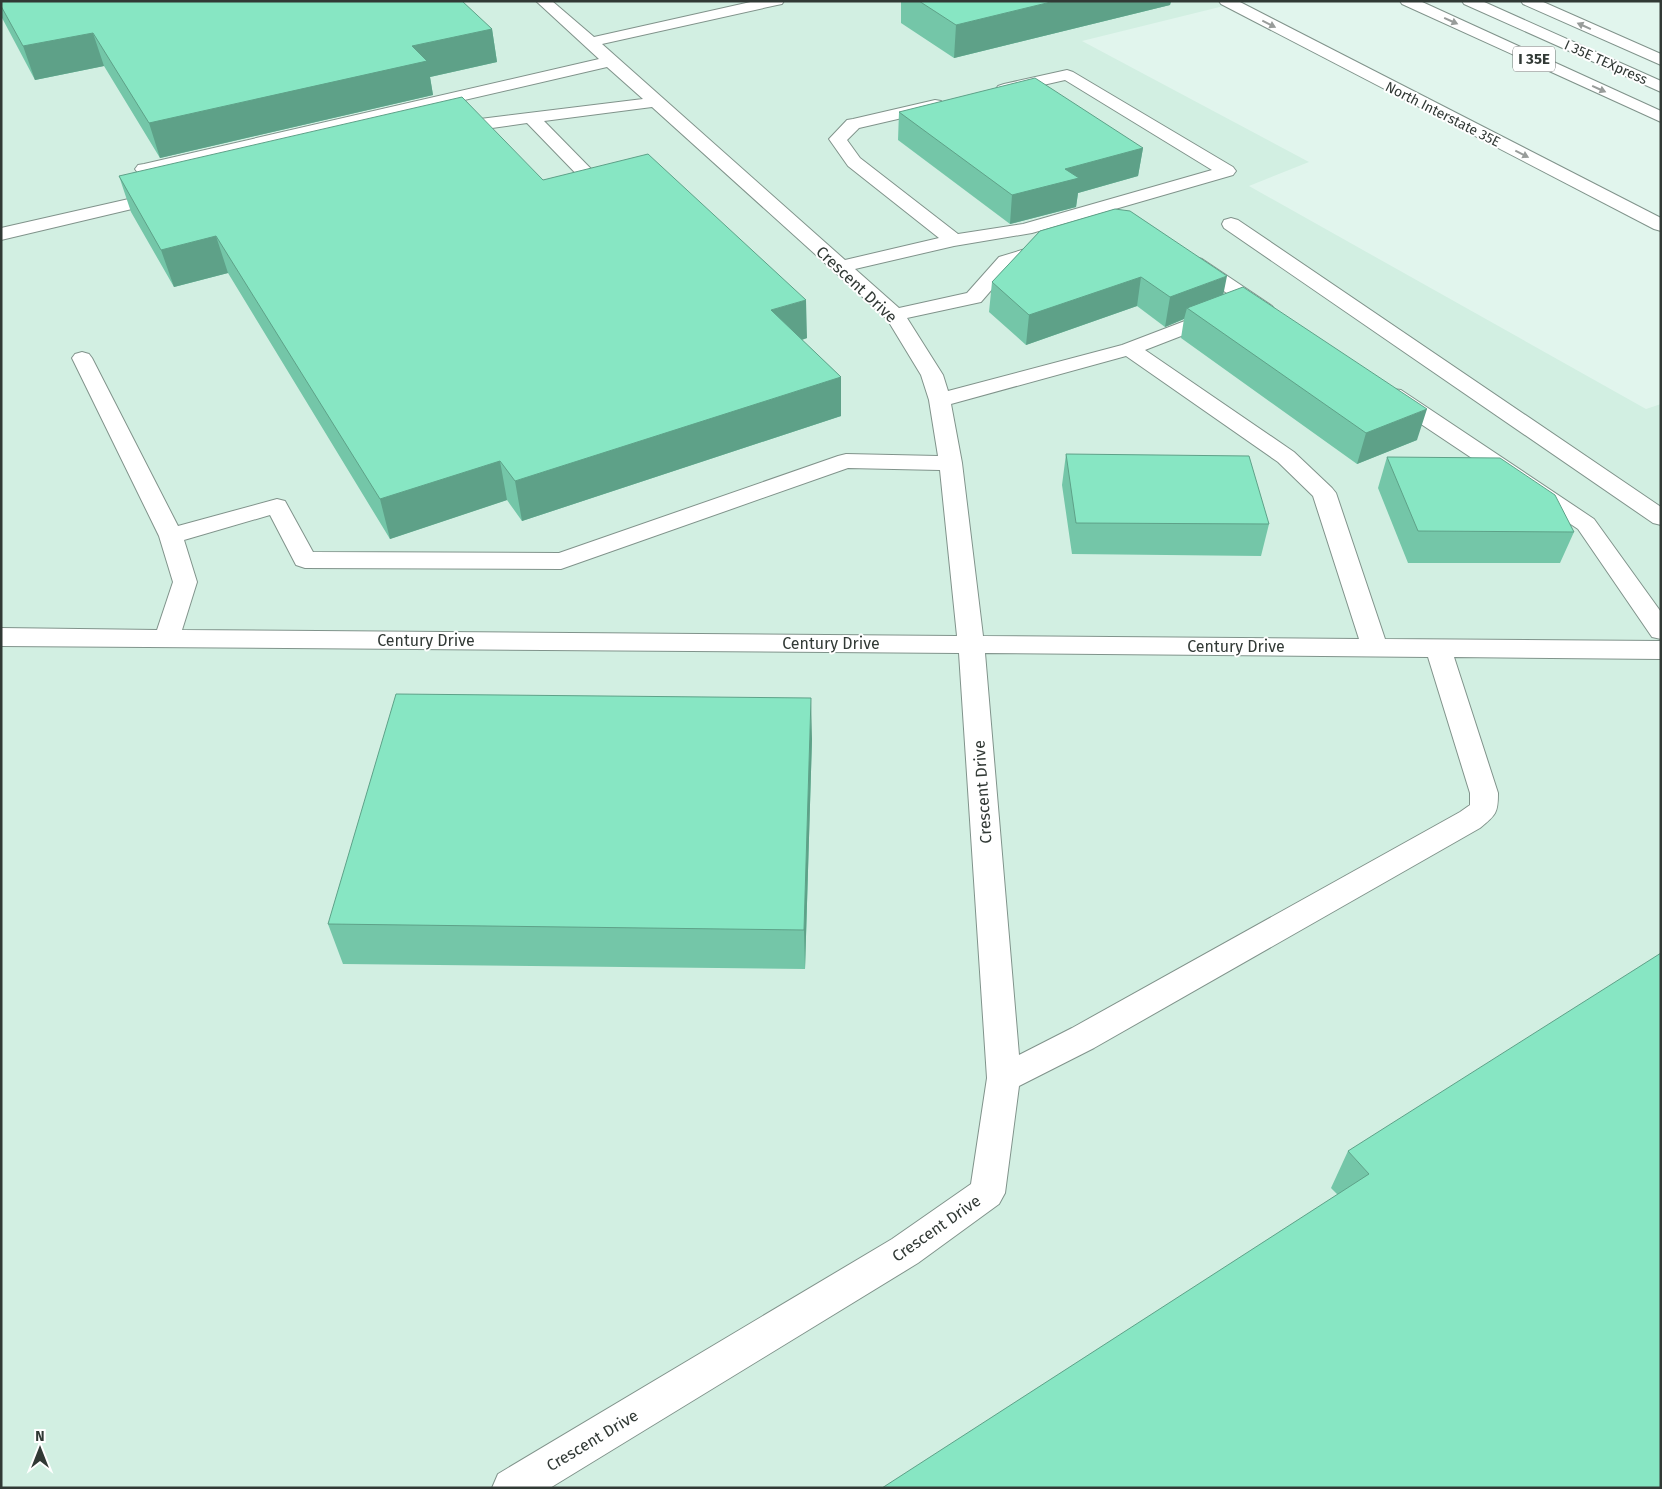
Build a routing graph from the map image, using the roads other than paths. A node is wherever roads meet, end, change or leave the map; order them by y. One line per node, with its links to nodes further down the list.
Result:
1 (543, 1): 7 (main road, Crescent Drive)
2 (777, 1): 7 (main road)
3 (1226, 1): 20 (main road, North Interstate 35E, one-way to 20)
4 (1407, 1): 14 (main road, I 35E, one-way to 14)
5 (1470, 1): 9 (main road, I 35E TEXpress)
6 (1528, 1): 8 (main road, one-way to 6)
7 (600, 52): 11 (main road, Crescent Drive); 16 (main road)
8 (1661, 60)
9 (1661, 87)
10 (990, 93): 22 (main road)
11 (656, 102): 13 (main road); 25 (main road, Crescent Drive)
12 (951, 102): 22 (main road)
13 (531, 117): 15 (main road); 17 (main road)
14 (1661, 117)
15 (435, 132)
16 (144, 169)
17 (594, 182)
18 (184, 191): 21 (main road)
19 (1231, 224): 34 (main road)
20 (1661, 225)
21 (1, 234)
22 (954, 240): 25 (main road)
23 (1063, 244): 27 (main road)
24 (1176, 250): 26 (main road)
25 (840, 268): 27 (main road, Crescent Drive)
26 (1253, 302): 28 (main road); 29 (main road)
27 (895, 316): 32 (main road, Crescent Drive)
28 (1286, 323)
29 (1129, 349): 32 (main road); 40 (main road)
30 (82, 358): 35 (main road)
31 (1375, 383): 36 (main road)
32 (940, 400): 33 (main road, Crescent Drive)
33 (951, 463): 35 (main road); 39 (main road, Crescent Drive)
34 (1661, 518)
35 (171, 536): 38 (main road)
36 (1661, 631)
37 (1, 637): 38 (main road, Century Drive)
38 (167, 638): 39 (main road, Century Drive)
39 (971, 644): 40 (main road, Century Drive); 43 (main road, Crescent Drive)
40 (1375, 648): 41 (main road, Century Drive)
41 (1438, 648): 42 (main road, Century Drive); 43 (main road)
42 (1661, 650)
43 (1004, 1078): 44 (main road, Crescent Drive)
44 (512, 1488)

